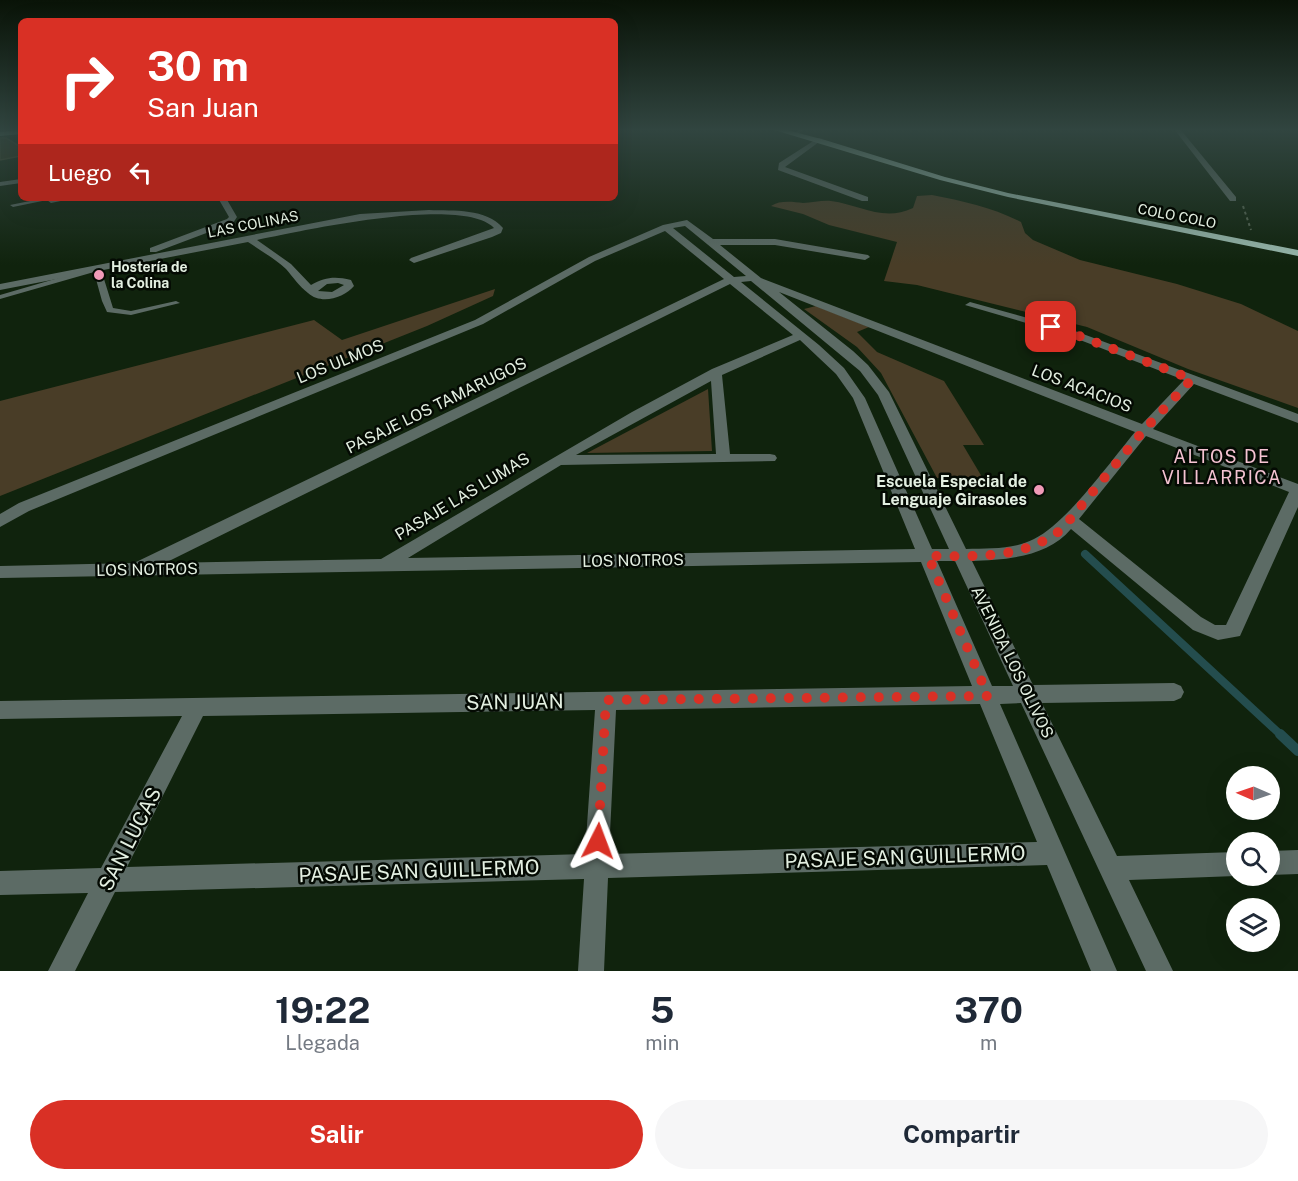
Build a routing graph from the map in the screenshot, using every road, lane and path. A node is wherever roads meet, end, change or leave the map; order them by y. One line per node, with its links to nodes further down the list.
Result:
1 (799, 174): 6 (street)
2 (929, 174): 15 (main road, COLO COLO)
3 (1213, 174): 7 (street)
4 (18, 181): 5 (street)
5 (0, 184)
6 (865, 199)
7 (1233, 199): 15 (path)
8 (19, 201): 9 (lane)
9 (27, 201)
10 (224, 201): 19 (street, LAS COLINAS)
11 (687, 223): 12 (street, LOS ULMOS); 14 (street, AVENIDA LOS OLIVOS)
12 (666, 227): 21 (street, AVENIDA LOS OLIVOS); 37 (street, LOS ULMOS)
13 (250, 239): 18 (street, LAS COLINAS); 19 (street, LAS COLINAS); 23 (street)
14 (709, 242): 17 (street); 20 (street, AVENIDA LOS OLIVOS)
15 (1257, 245): 16 (main road, COLO COLO)
16 (1298, 253)
17 (865, 257)
18 (414, 260)
19 (96, 269): 22 (street, LAS COLINAS); 24 (lane); 25 (lane)
20 (752, 278): 21 (street, PASAJE LOS TAMARUGOS); 31 (street, LOS ACACIOS); 39 (street, AVENIDA LOS OLIVOS)
21 (730, 280): 27 (street, AVENIDA LOS OLIVOS); 41 (street, PASAJE LOS TAMARUGOS)
22 (0, 287)
23 (313, 293)
24 (0, 297)
25 (176, 303)
26 (969, 306): 29 (street)
27 (801, 336): 28 (street, PASAJE LAS LUMAS); 38 (street, AVENIDA LOS OLIVOS)
28 (716, 372): 32 (street); 34 (street, PASAJE LAS LUMAS)
29 (1192, 379): 30 (street); 31 (street, LOS NOTROS)
30 (1298, 419)
31 (1144, 430): 35 (street, LOS ACACIOS); 36 (street, LOS NOTROS)
32 (723, 458): 33 (street, PASAJE LAS LUMAS); 34 (street, PASAJE LAS LUMAS)
33 (770, 458)
34 (557, 460): 40 (street, PASAJE LAS LUMAS)
35 (1298, 490): 36 (street)
36 (1070, 520): 39 (street, LOS NOTROS)
37 (0, 521)
38 (928, 556): 39 (street, LOS NOTROS); 40 (street, LOS NOTROS); 45 (street, AVENIDA LOS OLIVOS)
39 (963, 556): 44 (street, AVENIDA LOS OLIVOS)
40 (386, 564): 41 (street, LOS NOTROS)
41 (135, 570): 42 (street, LOS NOTROS)
42 (0, 572)
43 (1174, 692): 44 (street, SAN JUAN)
44 (1029, 695): 45 (street, SAN JUAN); 54 (street, AVENIDA LOS OLIVOS)
45 (988, 696): 46 (street, SAN JUAN); 49 (street, AVENIDA LOS OLIVOS)
46 (606, 700): 47 (street, SAN JUAN); 53 (street)
47 (198, 706): 48 (street, SAN JUAN); 55 (street, SAN LUCAS)
48 (0, 710)
49 (1054, 853): 53 (street, PASAJE SAN GUILLERMO); 59 (street, AVENIDA LOS OLIVOS)
50 (1298, 862): 51 (street)
51 (1280, 863)
52 (1226, 864): 54 (street)
53 (597, 865): 55 (street, PASAJE SAN GUILLERMO); 58 (street)
54 (1110, 867): 60 (street, AVENIDA LOS OLIVOS)
55 (108, 881): 56 (street, PASAJE SAN GUILLERMO); 57 (street, SAN LUCAS)
56 (0, 883)
57 (61, 971)
58 (591, 971)
59 (1104, 971)
60 (1160, 971)

